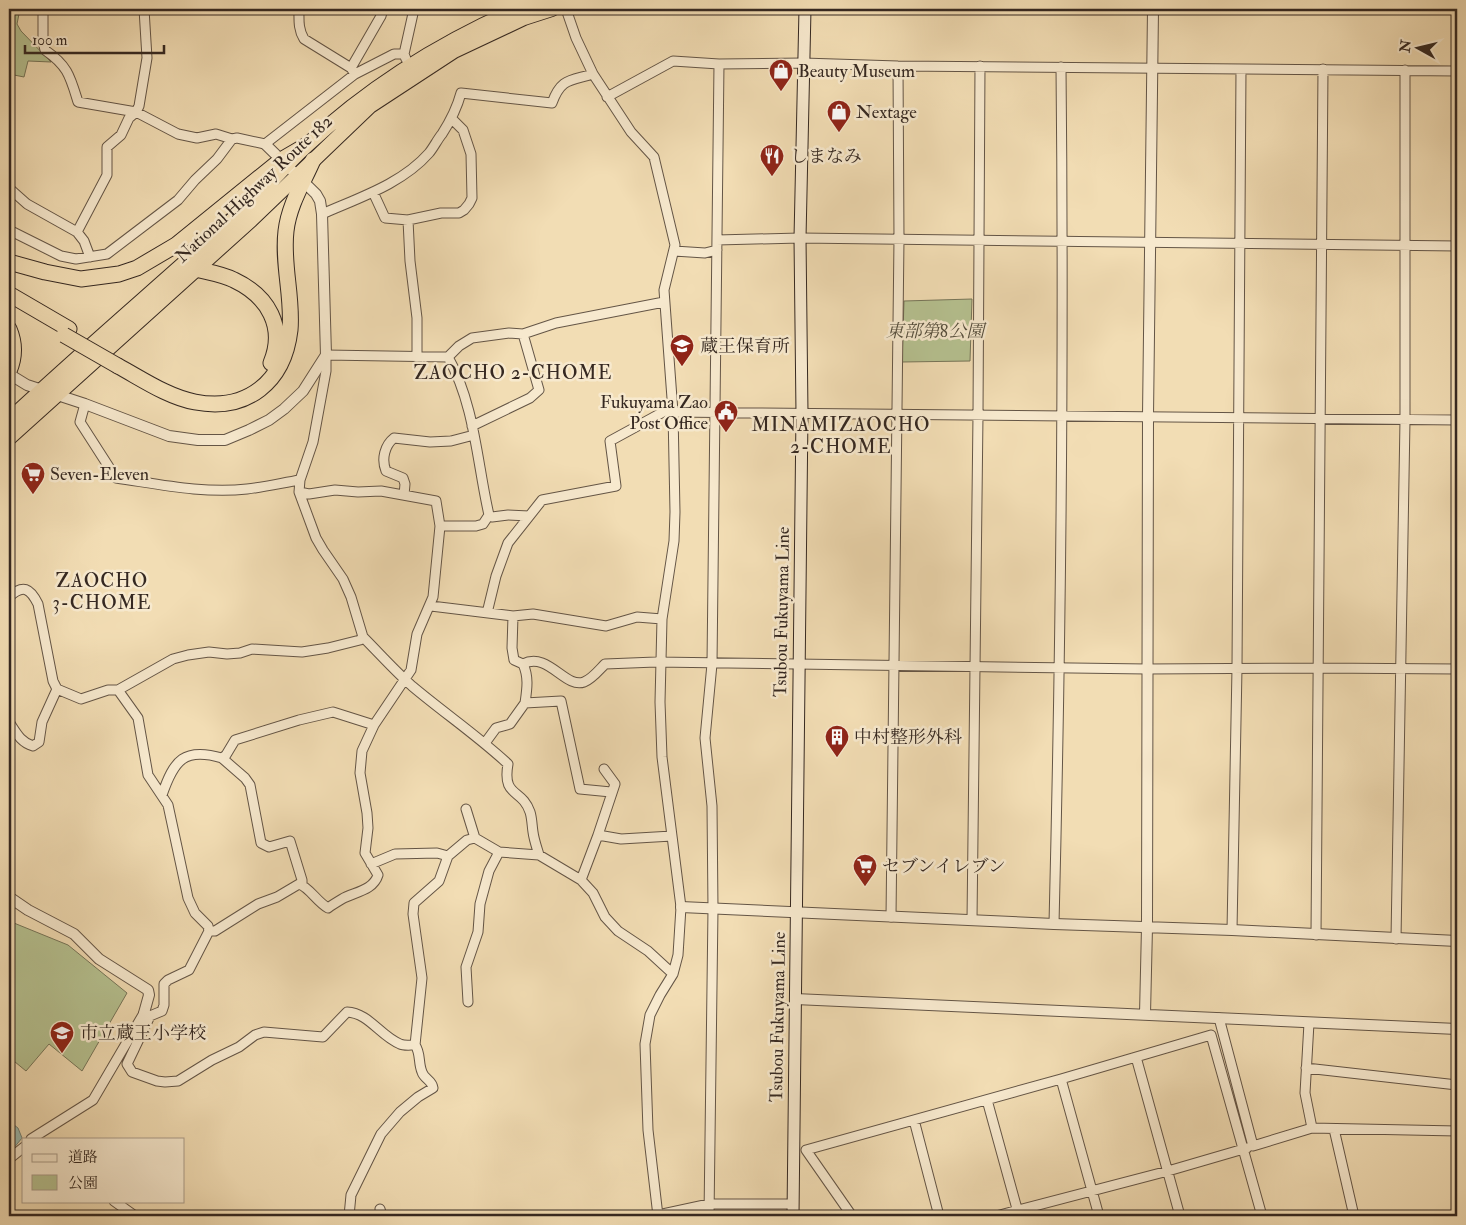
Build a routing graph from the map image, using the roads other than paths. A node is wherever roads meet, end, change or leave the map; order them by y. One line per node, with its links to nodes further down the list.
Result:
1 (43, 9): 25 (street)
2 (144, 9): 25 (street)
3 (299, 9): 21 (street)
4 (383, 9): 21 (street)
5 (414, 9): 11 (street)
6 (518, 9): 11 (highway, National Highway Route 182)
7 (552, 9): 30 (highway, National Highway Route 182)
8 (566, 9): 23 (street)
9 (805, 9): 13 (main road, Tsubou Fukuyama Line)
10 (1153, 9): 17 (street)
11 (407, 60): 21 (street); 29 (highway, National Highway Route 182)
12 (720, 64): 13 (street); 24 (street); 40 (street)
13 (804, 64): 14 (street); 38 (main road, Tsubou Fukuyama Line)
14 (898, 66): 15 (street); 39 (street)
15 (980, 66): 16 (street); 41 (street)
16 (1061, 66): 17 (street); 42 (street)
17 (1152, 67): 18 (street); 43 (street)
18 (1241, 69): 19 (street); 44 (street)
19 (1323, 69): 20 (street); 45 (street)
20 (1405, 70): 22 (street); 46 (street)
21 (353, 71): 28 (street)
22 (1457, 71)
23 (593, 74): 24 (street); 26 (street)
24 (607, 98): 49 (street)
25 (136, 112): 27 (street); 37 (street)
26 (452, 119): 33 (street); 35 (street)
27 (232, 139): 28 (street); 50 (street)
28 (265, 144): 31 (street)
29 (305, 146): 31 (highway)
30 (313, 160): 31 (highway)
31 (292, 171): 34 (street); 51 (highway); 52 (highway, National Highway Route 182); 62 (highway); 64 (highway, National Highway Route 182)
32 (9, 188): 37 (street)
33 (373, 192): 34 (street); 35 (street)
34 (322, 214): 59 (street)
35 (408, 220): 60 (street)
36 (9, 230): 50 (street)
37 (77, 232): 50 (street)
38 (800, 238): 39 (street); 40 (street); 69 (main road, Tsubou Fukuyama Line)
39 (899, 239): 41 (street); 70 (street)
40 (717, 240): 48 (street)
41 (979, 240): 42 (street); 71 (street)
42 (1063, 241): 43 (street); 72 (street)
43 (1151, 241): 44 (street); 73 (street)
44 (1240, 243): 45 (street); 74 (street)
45 (1321, 244): 46 (street); 75 (street)
46 (1405, 246): 47 (street); 77 (street)
47 (1457, 246)
48 (717, 250): 49 (street); 68 (street)
49 (674, 251): 54 (street)
50 (90, 258)
51 (9, 262)
52 (196, 269): 62 (highway); 65 (highway, National Highway Route 182)
53 (9, 294): 57 (highway)
54 (664, 302): 58 (street); 67 (street)
55 (9, 305): 57 (highway)
56 (10, 332): 63 (highway)
57 (66, 332): 62 (highway, bridge)
58 (523, 334): 61 (street); 79 (street)
59 (326, 355): 60 (street); 66 (street); 81 (street)
60 (417, 357): 61 (street)
61 (448, 358): 79 (street)
62 (121, 363)
63 (9, 372): 64 (street)
64 (42, 389): 65 (street); 76 (highway, National Highway Route 182)
65 (57, 394): 66 (street); 80 (highway, National Highway Route 182)
66 (85, 404): 81 (street)
67 (674, 412): 68 (street); 85 (street); 91 (street)
68 (715, 412): 69 (street); 95 (street)
69 (802, 413): 70 (street); 96 (main road, Tsubou Fukuyama Line)
70 (897, 414): 71 (street); 97 (street)
71 (978, 415): 72 (street); 98 (street)
72 (1062, 416): 73 (street); 99 (street)
73 (1148, 416): 74 (street); 102 (street)
74 (1237, 418): 75 (street); 100 (street)
75 (1320, 419): 77 (street); 101 (street)
76 (9, 420)
77 (1405, 420): 78 (street); 103 (street)
78 (1457, 420)
79 (473, 430): 83 (street); 84 (street)
80 (9, 438)
81 (300, 480): 82 (street)
82 (299, 492): 83 (street); 92 (street)
83 (404, 496): 86 (street)
84 (489, 515): 85 (street); 86 (street)
85 (529, 516): 89 (street)
86 (440, 526): 88 (street)
87 (9, 597): 106 (street)
88 (431, 606): 89 (street); 105 (street)
89 (487, 613): 90 (street)
90 (513, 616): 91 (street); 94 (street)
91 (662, 619): 93 (street)
92 (363, 637): 105 (street); 107 (street)
93 (662, 663): 94 (street); 95 (street); 118 (street)
94 (523, 664): 108 (street)
95 (712, 664): 96 (street); 128 (street)
96 (799, 665): 97 (street); 129 (main road, Tsubou Fukuyama Line)
97 (894, 666): 98 (street); 130 (street)
98 (975, 667): 99 (street); 131 (street)
99 (1060, 668): 102 (street); 132 (street)
100 (1237, 668): 101 (street); 102 (street); 134 (street)
101 (1318, 668): 103 (street); 136 (street)
102 (1147, 669): 133 (street)
103 (1401, 669): 104 (street); 137 (street)
104 (1457, 670)
105 (406, 679): 110 (street); 111 (street)
106 (57, 689): 107 (street); 109 (street)
107 (118, 690): 115 (street)
108 (525, 703): 111 (street); 114 (street)
109 (9, 722)
110 (374, 725): 112 (street); 123 (street)
111 (485, 743): 122 (street)
112 (222, 758): 115 (street); 125 (street)
113 (604, 769): 114 (street)
114 (611, 792): 117 (street)
115 (162, 795): 135 (street)
116 (466, 809): 119 (street)
117 (598, 835): 118 (street); 124 (street)
118 (672, 836): 127 (street)
119 (475, 838): 120 (street); 121 (street)
120 (499, 852): 122 (street); 141 (street)
121 (448, 856): 123 (street); 147 (street)
122 (539, 856): 124 (street)
123 (371, 864): 125 (street)
124 (581, 880): 139 (street)
125 (302, 885): 135 (street)
126 (9, 897): 142 (street)
127 (681, 907): 128 (street); 139 (street)
128 (713, 909): 129 (street); 165 (street)
129 (796, 913): 130 (street); 140 (main road, Tsubou Fukuyama Line)
130 (891, 917): 131 (street)
131 (972, 920): 132 (street)
132 (1054, 924): 133 (street)
133 (1147, 927): 134 (street); 143 (street)
134 (1232, 930): 136 (street)
135 (209, 931): 142 (street)
136 (1316, 935): 137 (street)
137 (1396, 939): 138 (street)
138 (1457, 941)
139 (673, 974): 170 (street)
140 (795, 999): 143 (street); 166 (main road, Tsubou Fukuyama Line)
141 (468, 1002)
142 (147, 1014): 147 (street); 157 (street)
143 (1145, 1014): 144 (street)
144 (1219, 1018): 145 (street); 158 (street)
145 (1309, 1023): 146 (street); 149 (street)
146 (1457, 1029)
147 (415, 1044): 169 (street)
148 (1136, 1057): 150 (street); 159 (street); 162 (street)
149 (1306, 1068): 151 (street); 154 (street)
150 (1060, 1080): 152 (street); 163 (street)
151 (1457, 1085)
152 (986, 1100): 153 (street); 167 (street)
153 (914, 1120): 173 (street); 174 (street)
154 (1312, 1128): 155 (street); 158 (street)
155 (1334, 1129): 156 (street); 179 (street)
156 (1457, 1131)
157 (33, 1138)
158 (1253, 1146): 159 (street)
159 (1243, 1149): 162 (street); 178 (street)
160 (22, 1150): 161 (street)
161 (9, 1159)
162 (1168, 1171): 163 (street); 177 (street)
163 (1093, 1191): 167 (street); 176 (street)
164 (115, 1202): 168 (street)
165 (709, 1204): 166 (street); 170 (street); 171 (street)
166 (793, 1204): 172 (main road, Tsubou Fukuyama Line)
167 (1018, 1213): 175 (street)
168 (135, 1216)
169 (349, 1216)
170 (658, 1216)
171 (709, 1216)
172 (793, 1216)
173 (852, 1216)
174 (939, 1216)
175 (996, 1216)
176 (1099, 1216)
177 (1180, 1216)
178 (1262, 1216)
179 (1354, 1216)

